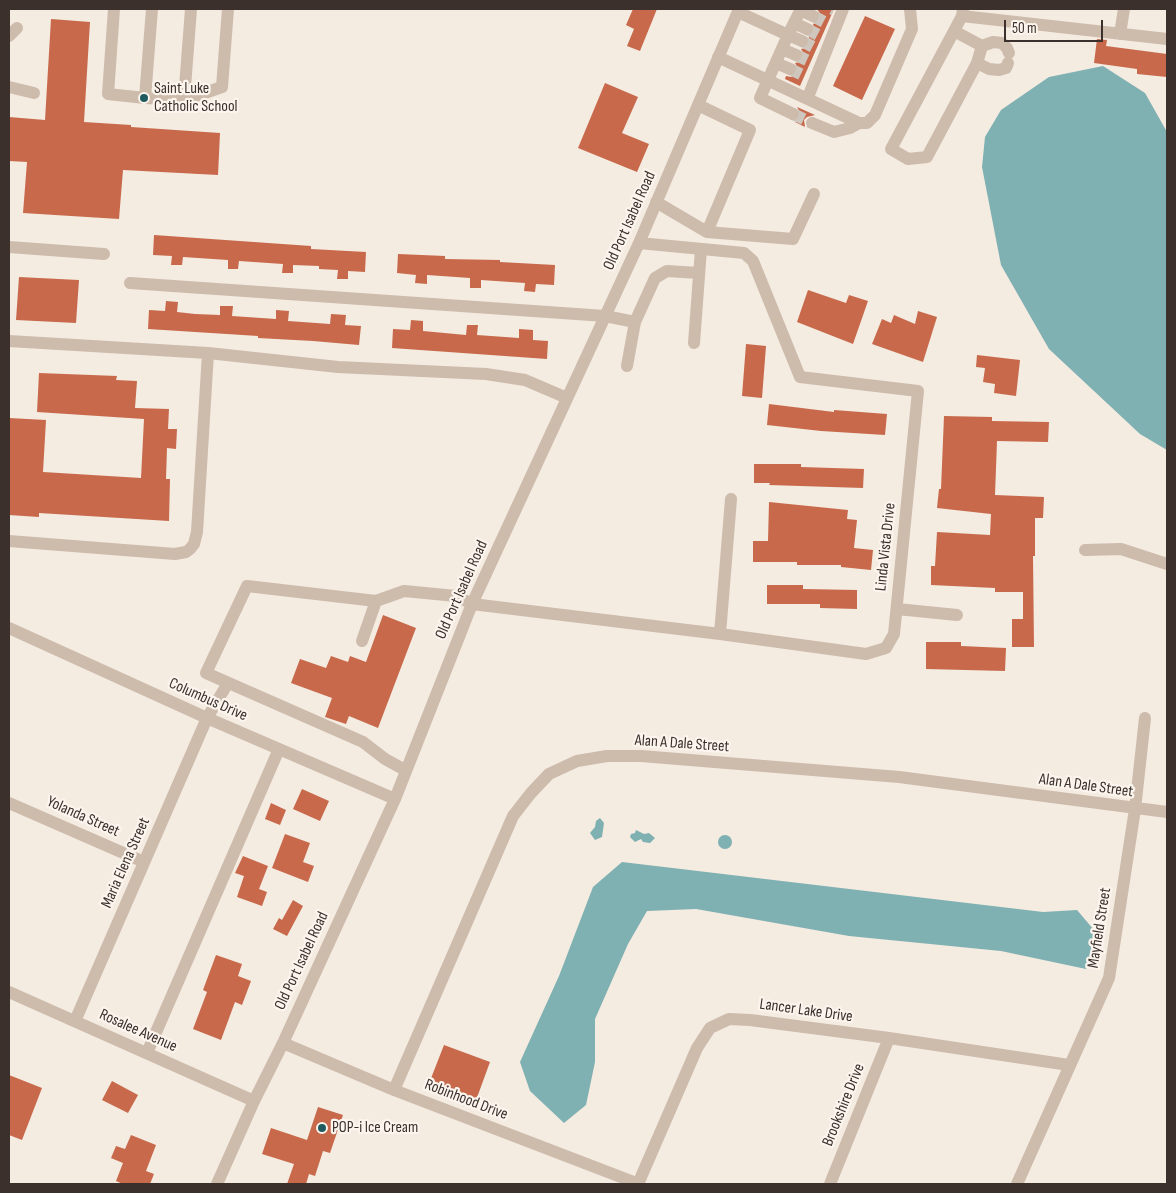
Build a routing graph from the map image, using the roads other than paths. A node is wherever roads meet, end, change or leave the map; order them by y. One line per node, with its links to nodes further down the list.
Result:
1 (114, 9): 30 (street)
2 (152, 9): 30 (street)
3 (191, 9): 31 (street)
4 (228, 9): 31 (street)
5 (801, 9): 11 (street); 12 (street)
6 (910, 9): 35 (street)
7 (1124, 9): 15 (street)
8 (738, 10): 16 (street); 22 (street, Old Port Isabel Road)
9 (840, 10): 29 (street)
10 (962, 12): 14 (street); 15 (street)
11 (813, 16)
12 (794, 23): 13 (street); 16 (street)
13 (807, 29)
14 (954, 31): 19 (street); 24 (street)
15 (1120, 34): 17 (street)
16 (788, 35): 18 (street); 20 (street)
17 (1167, 39)
18 (802, 41)
19 (982, 46): 24 (street); 24 (street)
20 (782, 49): 21 (street); 23 (street)
21 (796, 55)
22 (718, 57): 26 (street); 32 (street, Old Port Isabel Road)
23 (776, 63): 25 (street); 26 (street)
24 (977, 63)
25 (790, 68)
26 (769, 80): 29 (street); 33 (street)
27 (9, 87): 28 (street)
28 (34, 93)
29 (808, 97): 35 (street)
30 (145, 98): 31 (street)
31 (184, 100)
32 (698, 105): 37 (street, Old Port Isabel Road); 38 (street)
33 (793, 114)
34 (812, 123): 35 (street)
35 (859, 123)
36 (814, 194): 38 (street)
37 (656, 202): 38 (street); 39 (street, Old Port Isabel Road)
38 (707, 232)
39 (638, 243): 41 (street, Linda Vista Drive); 45 (street, Old Port Isabel Road)
40 (9, 247): 42 (street)
41 (701, 249): 43 (street); 58 (street, Linda Vista Drive)
42 (104, 254)
43 (699, 273): 46 (street); 48 (street)
44 (130, 283): 45 (street)
45 (605, 316): 46 (street); 51 (street, Old Port Isabel Road)
46 (635, 322): 50 (street)
47 (9, 341): 49 (street)
48 (694, 343)
49 (208, 353): 51 (street); 53 (street)
50 (627, 366)
51 (567, 398): 57 (street, Old Port Isabel Road)
52 (731, 499): 61 (street)
53 (9, 541)
54 (1085, 550): 55 (street)
55 (1167, 564)
56 (376, 600): 57 (street, Linda Vista Drive); 62 (street); 63 (street)
57 (472, 604): 61 (street, Linda Vista Drive); 67 (street, Old Port Isabel Road)
58 (896, 610): 59 (street); 61 (street, Linda Vista Drive)
59 (957, 615)
60 (9, 628): 64 (street, Columbus Drive)
61 (720, 634)
62 (362, 641)
63 (234, 685): 64 (street, Maria Elena Street); 67 (street)
64 (207, 718): 66 (street, Columbus Drive); 72 (street, Maria Elena Street)
65 (1145, 718): 70 (street, Mayfield Street)
66 (279, 749): 68 (street, Columbus Drive); 77 (street)
67 (405, 770): 68 (street, Old Port Isabel Road)
68 (395, 798): 76 (street, Old Port Isabel Road)
69 (9, 803): 72 (street, Yolanda Street)
70 (1135, 809): 71 (street, Alan A Dale Street); 78 (street, Mayfield Street); 79 (street, Alan A Dale Street)
71 (1167, 812)
72 (144, 862): 74 (street, Maria Elena Street)
73 (9, 992): 74 (street, Rosalee Avenue)
74 (75, 1021): 77 (street, Rosalee Avenue)
75 (889, 1038): 78 (street, Lancer Lake Drive); 82 (street, Lancer Lake Drive); 83 (street, Brookshire Drive)
76 (283, 1043): 79 (street, Robinhood Drive); 80 (street, Old Port Isabel Road)
77 (147, 1053): 80 (street, Rosalee Avenue)
78 (1069, 1066): 84 (street, Mayfield Street)
79 (394, 1090): 82 (street, Robinhood Drive)
80 (254, 1101): 81 (street, Old Port Isabel Road)
81 (217, 1184)
82 (638, 1184)
83 (830, 1184)
84 (1017, 1184)

